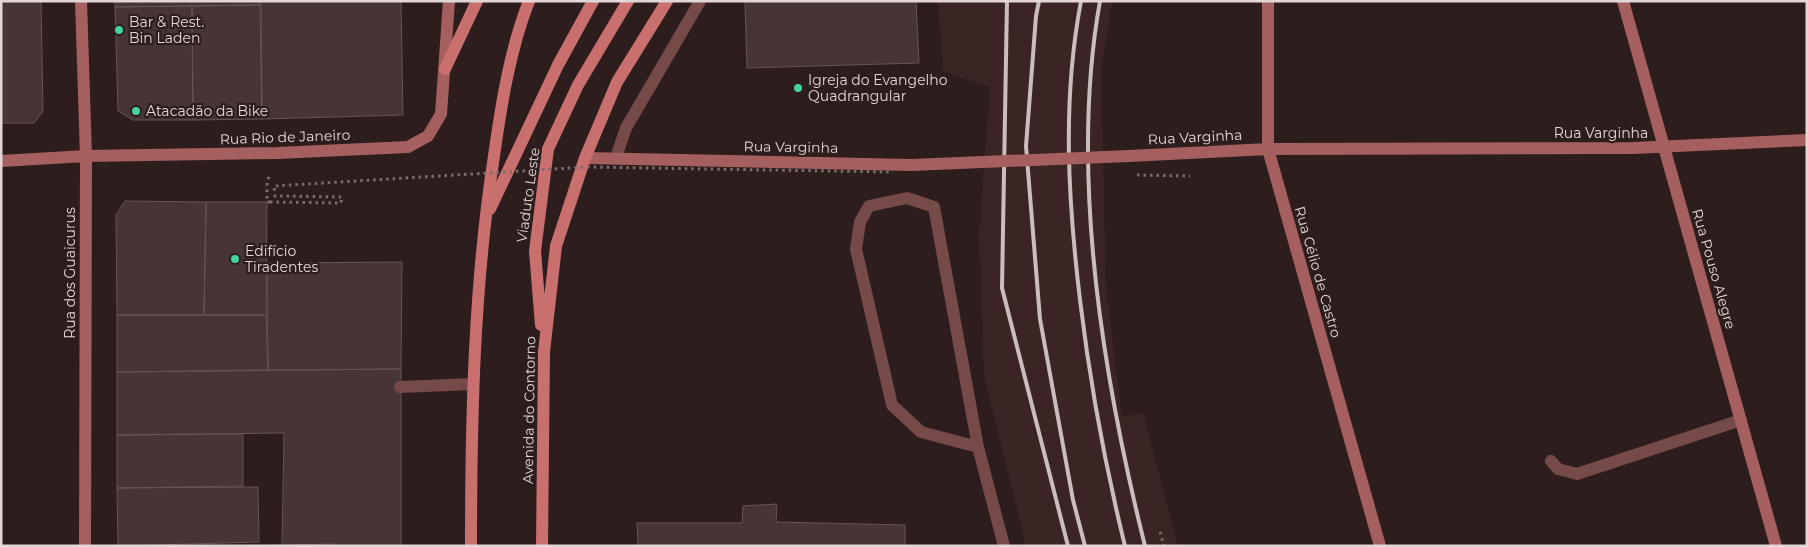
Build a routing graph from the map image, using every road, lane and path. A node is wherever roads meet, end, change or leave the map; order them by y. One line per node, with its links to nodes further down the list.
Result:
1 (81, 1): 16 (street, Rua dos Guaicurus)
2 (449, 1): 11 (street, Rua Rio de Janeiro)
3 (478, 1): 11 (main road)
4 (529, 1): 23 (main road)
5 (593, 1): 23 (main road, Viaduto Leste)
6 (628, 1): 24 (main road, Viaduto Leste)
7 (667, 1): 18 (main road, Avenida do Contorno)
8 (700, 1): 17 (lane)
9 (1268, 1): 14 (street, Rua Célio de Castro)
10 (1623, 1): 13 (street, Rua Pouso Alegre)
11 (445, 69): 15 (street, Rua Rio de Janeiro)
12 (1807, 140): 13 (street, Rua Varginha)
13 (1664, 147): 14 (street, Rua Varginha); 27 (street, Rua Pouso Alegre)
14 (1268, 149): 17 (street, Rua Varginha, bridge); 36 (street, Rua Célio de Castro)
15 (276, 153): 16 (street, Rua Rio de Janeiro); 20 (path, bridge)
16 (86, 156): 19 (street, Rua Rio de Janeiro); 31 (street, Rua dos Guaicurus)
17 (616, 157): 18 (street, Rua Varginha)
18 (585, 158): 24 (main road, Avenida do Contorno)
19 (1, 161)
20 (897, 172)
21 (1131, 175): 22 (path, bridge)
22 (1190, 176)
23 (484, 220): 25 (main road)
24 (544, 352): 33 (main road, Avenida do Contorno)
25 (473, 384): 26 (lane); 32 (main road)
26 (400, 387)
27 (1741, 420): 29 (lane); 37 (street, Rua Pouso Alegre)
28 (978, 447): 28 (lane); 34 (lane)
29 (1551, 461)
30 (1160, 532): 35 (path)
31 (85, 546)
32 (470, 546)
33 (542, 546)
34 (1004, 546)
35 (1164, 546)
36 (1380, 546)
37 (1776, 546)

